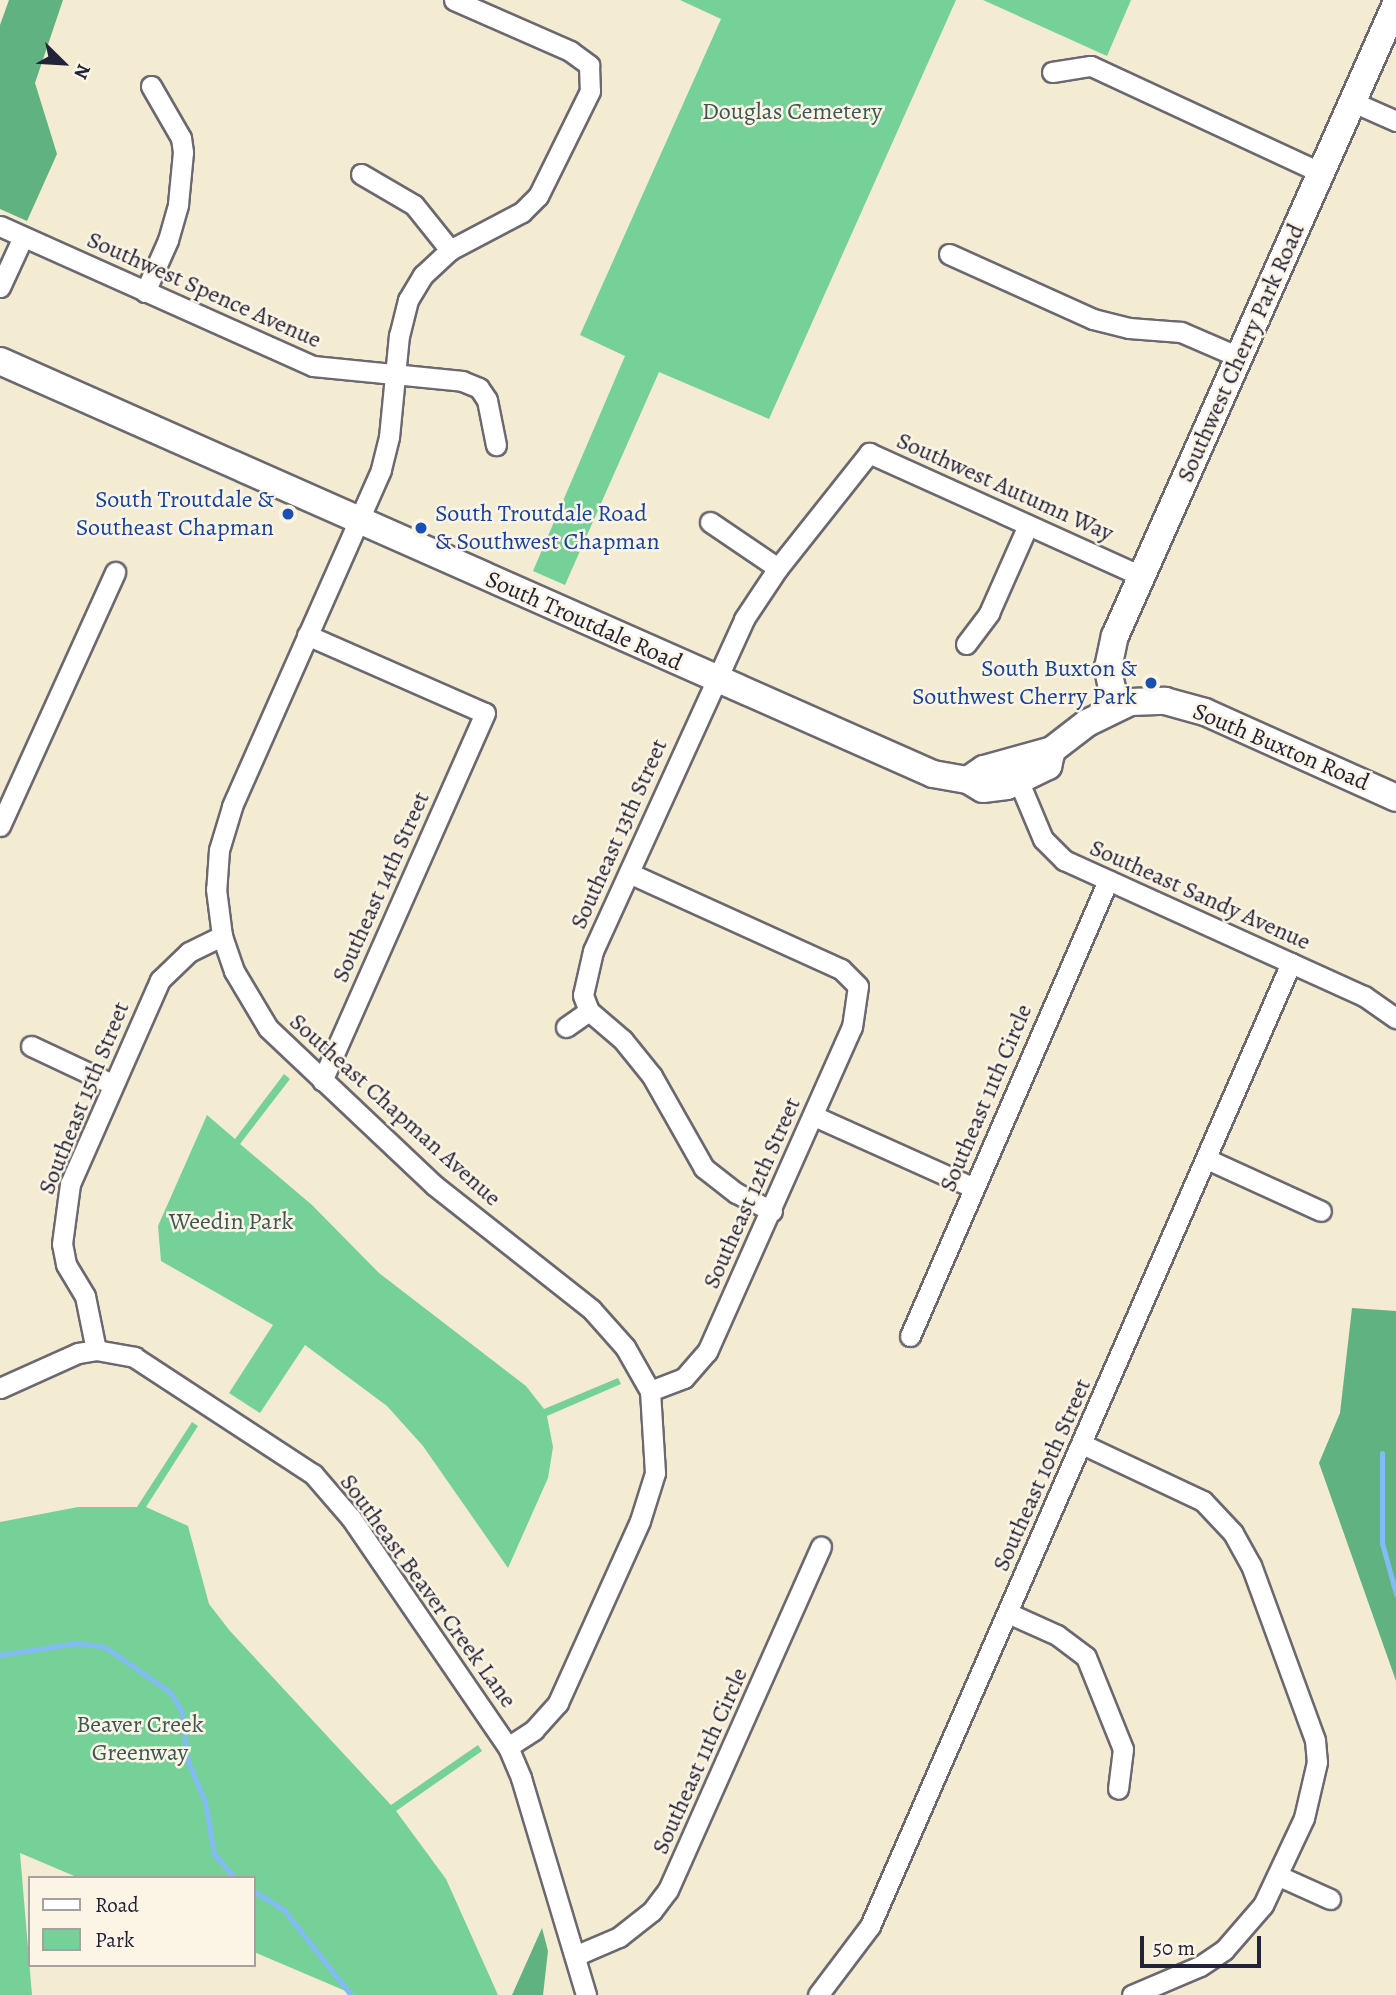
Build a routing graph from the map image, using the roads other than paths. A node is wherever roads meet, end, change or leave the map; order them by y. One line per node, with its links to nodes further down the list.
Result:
1 (454, 0): 3 (street)
2 (1396, 4): 6 (main road, Southwest Cherry Park Road)
3 (492, 8): 12 (street, Southeast Chapman Avenue)
4 (1052, 72): 8 (street)
5 (151, 86): 15 (street)
6 (1353, 102): 7 (street); 8 (main road, Southwest Cherry Park Road)
7 (1396, 121)
8 (1321, 173): 16 (main road, Southwest Cherry Park Road)
9 (361, 174): 12 (street)
10 (0, 226): 11 (street, Southwest Spence Avenue)
11 (23, 237): 14 (street); 15 (street, Southwest Spence Avenue)
12 (450, 250): 18 (street, Southeast Chapman Avenue)
13 (949, 254): 16 (street)
14 (0, 287)
15 (145, 292): 18 (street, Southwest Spence Avenue)
16 (1239, 357): 25 (main road, Southwest Cherry Park Road)
17 (0, 361): 20 (main road, South Troutdale Road)
18 (394, 374): 19 (street, Southwest Spence Avenue); 20 (street, Southeast Chapman Avenue)
19 (496, 445)
20 (358, 520): 26 (street, Southeast Chapman Avenue); 28 (main road, South Troutdale Road)
21 (710, 522): 23 (street)
22 (1028, 525): 23 (street, Southwest Autumn Way); 25 (street, Southwest Autumn Way); 27 (street)
23 (778, 568): 28 (street, Southwest Autumn Way)
24 (116, 572): 33 (street)
25 (1142, 576): 29 (main road, Southwest Cherry Park Road)
26 (307, 635): 38 (street, Southeast Chapman Avenue); 44 (street, Southeast 14th Street)
27 (966, 644)
28 (714, 679): 31 (main road, South Troutdale Road); 36 (street, Southeast 13th Street)
29 (1116, 707): 30 (main road, South Buxton Road); 34 (main road, South Buxton Road)
30 (1052, 750): 31 (main road, South Buxton Road); 32 (main road, South Buxton Road)
31 (968, 780): 32 (main road, South Troutdale Road)
32 (1018, 782): 37 (street, Southeast Sandy Avenue)
33 (8, 786): 35 (street)
34 (1396, 798)
35 (0, 826)
36 (629, 873): 40 (street, Southeast 13th Street); 46 (street, Southeast 12th Street)
37 (1108, 880): 39 (street, Southeast Sandy Avenue); 48 (street, Southeast 11th Circle)
38 (222, 936): 44 (street, Southeast Chapman Avenue); 45 (street, Southeast 15th Street)
39 (1291, 963): 41 (street, Southeast Sandy Avenue); 47 (street, Southeast 10th Street)
40 (589, 1011): 42 (street); 50 (street)
41 (1396, 1017)
42 (566, 1027)
43 (31, 1046): 45 (street)
44 (322, 1081): 54 (street, Southeast Chapman Avenue)
45 (112, 1084): 52 (street, Southeast 15th Street)
46 (814, 1116): 48 (street); 50 (street, Southeast 12th Street)
47 (1207, 1159): 49 (street); 55 (street, Southeast 10th Street)
48 (974, 1188): 51 (street, Southeast 11th Circle)
49 (1321, 1210)
50 (772, 1211): 54 (street, Southeast 12th Street)
51 (910, 1336)
52 (96, 1350): 53 (street, Southeast Beaver Creek Lane); 58 (street, Southeast Beaver Creek Lane)
53 (0, 1388)
54 (650, 1391): 58 (street, Southeast Chapman Avenue)
55 (1082, 1444): 57 (street, Southeast 10th Street); 60 (street)
56 (821, 1546): 62 (street, Southeast 11th Circle)
57 (1008, 1613): 59 (street); 64 (street, Southeast 10th Street)
58 (508, 1747): 62 (street, Southeast Beaver Creek Lane)
59 (1118, 1789)
60 (1279, 1876): 61 (street); 65 (street)
61 (1330, 1899)
62 (577, 1955): 63 (street, Southeast Beaver Creek Lane)
63 (586, 1995)
64 (818, 1995)
65 (1132, 1995)

